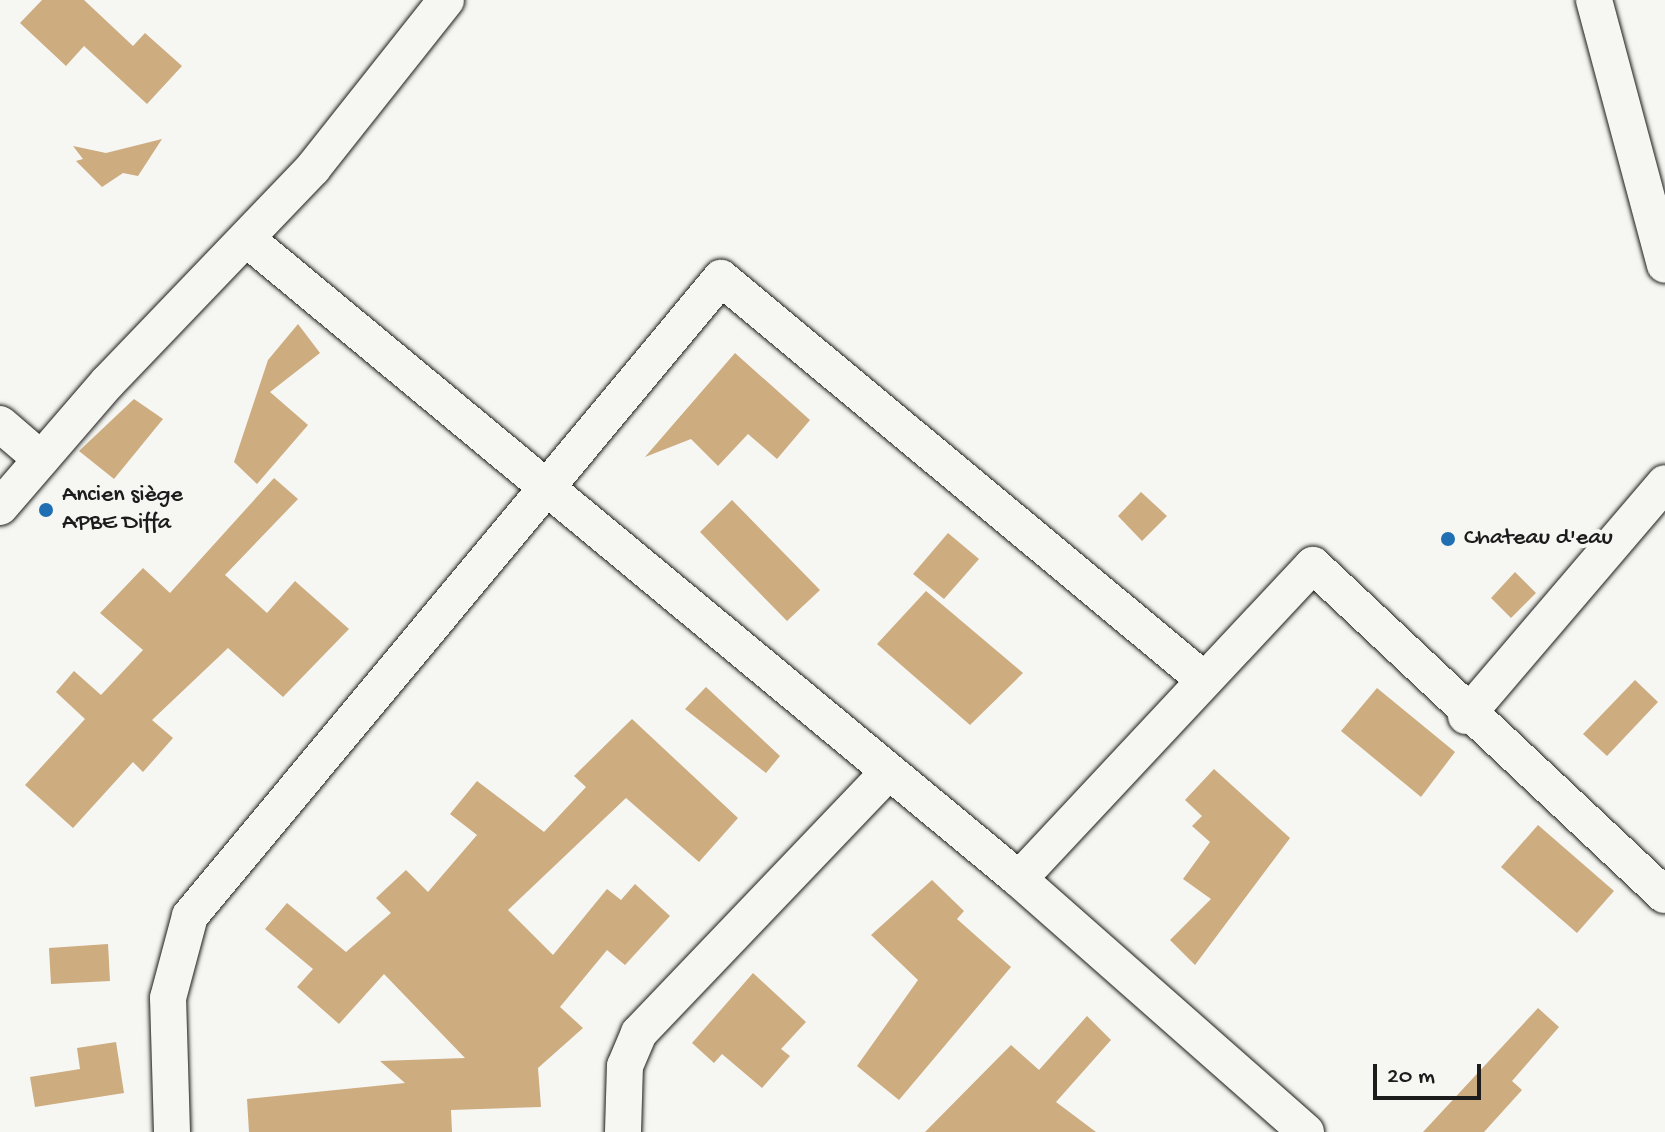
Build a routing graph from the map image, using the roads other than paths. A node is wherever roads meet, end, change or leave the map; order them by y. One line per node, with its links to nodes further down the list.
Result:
1 (446, 0): 3 (street)
2 (1594, 0): 4 (street)
3 (248, 240): 6 (street); 8 (street)
4 (1665, 265)
5 (0, 424): 6 (street)
6 (41, 459): 9 (street)
7 (1665, 483): 11 (street)
8 (541, 485): 10 (street); 12 (street); 15 (street)
9 (0, 507)
10 (1202, 678): 11 (street); 13 (street)
11 (1466, 716): 14 (street)
12 (888, 772): 13 (street); 16 (street)
13 (1019, 879): 17 (street)
14 (1665, 895)
15 (172, 1132)
16 (623, 1132)
17 (1306, 1132)

